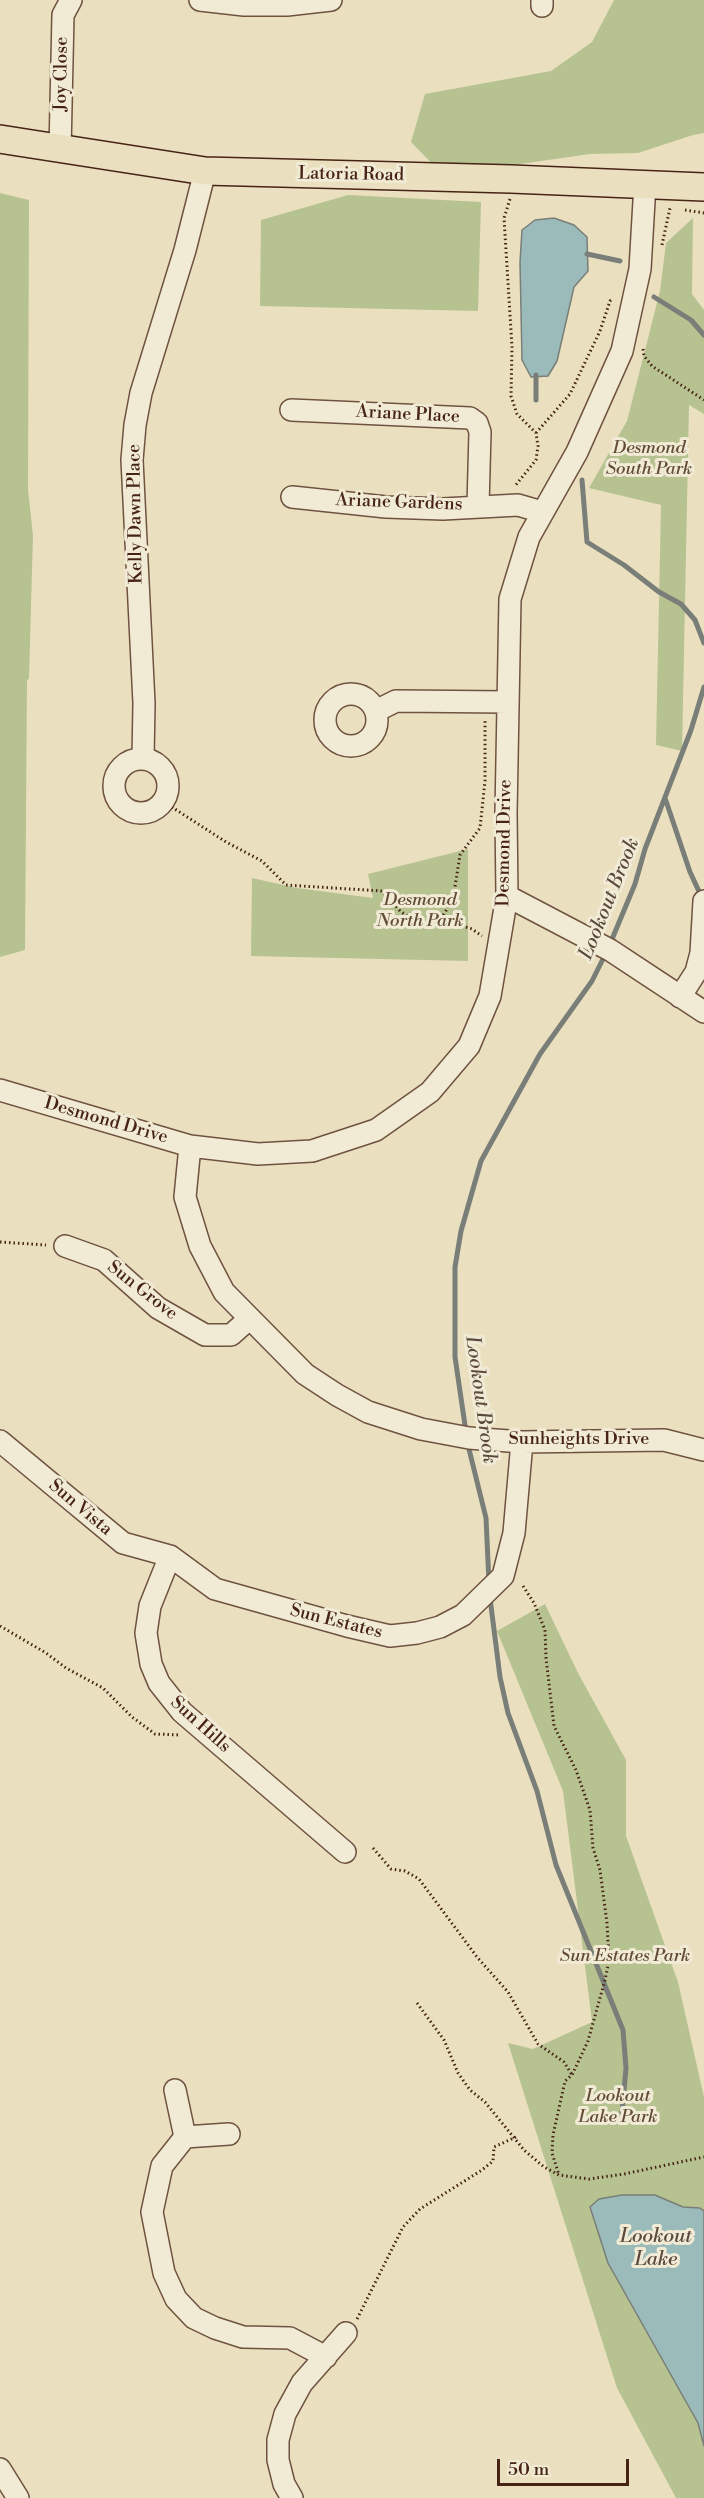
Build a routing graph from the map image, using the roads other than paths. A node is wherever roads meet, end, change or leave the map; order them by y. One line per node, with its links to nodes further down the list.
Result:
1 (71, 0): 5 (street, Joy Close)
2 (200, 0): 3 (street)
3 (331, 0)
4 (0, 139): 5 (main road, Latoria Road)
5 (60, 150): 6 (main road, Latoria Road)
6 (205, 171): 7 (main road, Latoria Road); 15 (street, Kelly Dawn Place)
7 (645, 184): 8 (main road, Latoria Road); 12 (street, Desmond Drive)
8 (704, 187)
9 (291, 410): 11 (street, Ariane Place)
10 (292, 497): 11 (street, Ariane Gardens)
11 (478, 506): 12 (street, Ariane Gardens)
12 (542, 512): 13 (street, Desmond Drive)
13 (508, 702): 14 (street); 16 (street, Desmond Drive)
14 (376, 711)
15 (144, 759): 15 (street)
16 (507, 896): 18 (street); 21 (street, Desmond Drive)
17 (704, 901): 18 (street)
18 (680, 997): 19 (street)
19 (704, 1012)
20 (0, 1090): 21 (street, Desmond Drive)
21 (190, 1146): 23 (street, Sunheights Drive)
22 (65, 1246): 23 (street, Sun Grove)
23 (249, 1319): 25 (street, Sunheights Drive)
24 (0, 1441): 27 (street, Sun Vista)
25 (522, 1442): 26 (street, Sunheights Drive); 27 (street, Sun Estates)
26 (704, 1450)
27 (170, 1556): 28 (street, Sun Hills)
28 (345, 1852)
29 (175, 2090): 31 (street)
30 (229, 2134): 31 (street)
31 (185, 2137): 33 (street)
32 (346, 2333): 33 (street)
33 (326, 2357): 36 (street)
34 (0, 2469): 35 (street)
35 (18, 2498)
36 (292, 2498)

